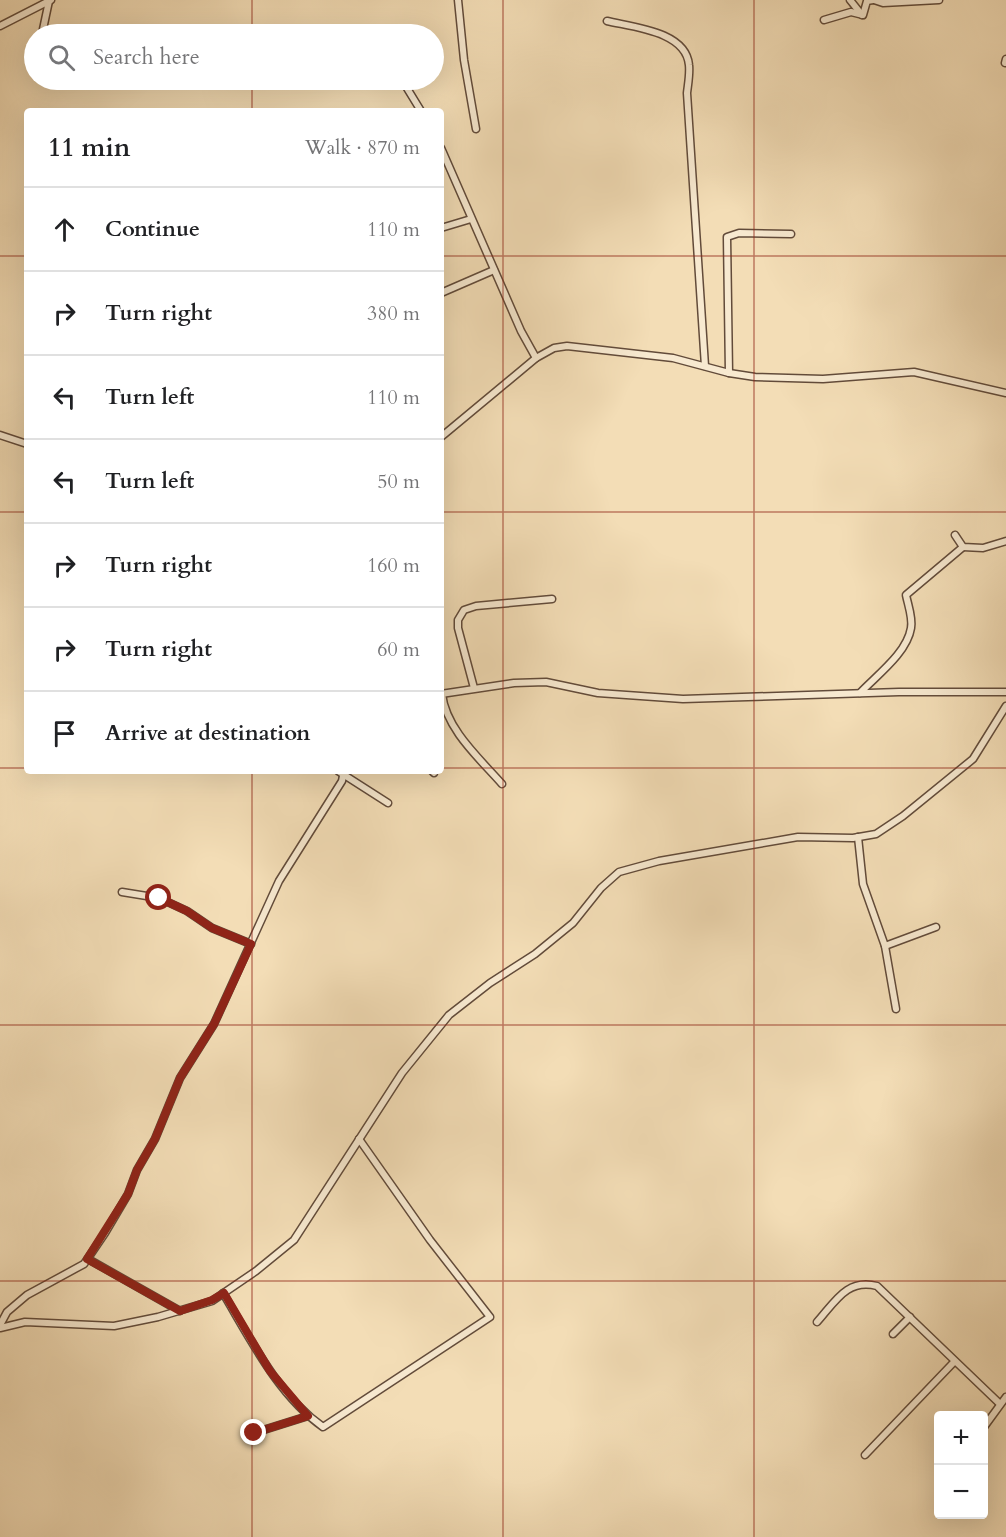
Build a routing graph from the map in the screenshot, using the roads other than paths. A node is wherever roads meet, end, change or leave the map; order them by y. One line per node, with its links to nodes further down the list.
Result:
1 (50, 0): 9 (street); 10 (street)
2 (458, 0): 13 (street)
3 (850, 0): 6 (street)
4 (873, 0): 5 (street); 6 (street)
5 (939, 0)
6 (863, 15): 7 (street)
7 (824, 20)
8 (607, 21): 21 (street)
9 (44, 24)
10 (0, 26)
11 (408, 90): 12 (street)
12 (419, 108)
13 (476, 129)
14 (444, 155): 15 (street)
15 (471, 219): 16 (street); 18 (street)
16 (444, 227)
17 (791, 234): 22 (street)
18 (494, 270): 19 (street); 20 (street)
19 (444, 292)
20 (536, 358): 21 (street); 25 (street)
21 (705, 366): 22 (street)
22 (729, 373): 23 (street)
23 (1006, 393)
24 (0, 435): 26 (street)
25 (444, 435)
26 (24, 443)
27 (955, 535): 29 (street)
28 (1006, 541): 29 (street)
29 (963, 547): 34 (street)
30 (552, 599): 31 (street)
31 (474, 688): 33 (street); 34 (street)
32 (1006, 692): 34 (street)
33 (444, 693)
34 (860, 693)
35 (1006, 706): 37 (street)
36 (444, 707): 40 (street)
37 (1004, 715): 42 (street)
38 (342, 774): 45 (street)
39 (345, 774): 41 (street)
40 (502, 784)
41 (388, 803)
42 (858, 837): 46 (street); 48 (street)
43 (122, 892): 45 (street)
44 (936, 927): 46 (street)
45 (251, 944): 49 (street)
46 (885, 946): 47 (street)
47 (896, 1009)
48 (359, 1138): 50 (street); 59 (street)
49 (87, 1259): 51 (street); 54 (street)
50 (224, 1293): 51 (street); 59 (street)
51 (180, 1311): 54 (street)
52 (910, 1317): 53 (street); 55 (street); 56 (street)
53 (817, 1322)
54 (0, 1327)
55 (893, 1334)
56 (954, 1362): 58 (street); 62 (street)
57 (1006, 1397): 58 (street)
58 (999, 1403): 60 (street)
59 (308, 1416): 61 (street)
60 (988, 1420)
61 (254, 1433)
62 (865, 1455)

